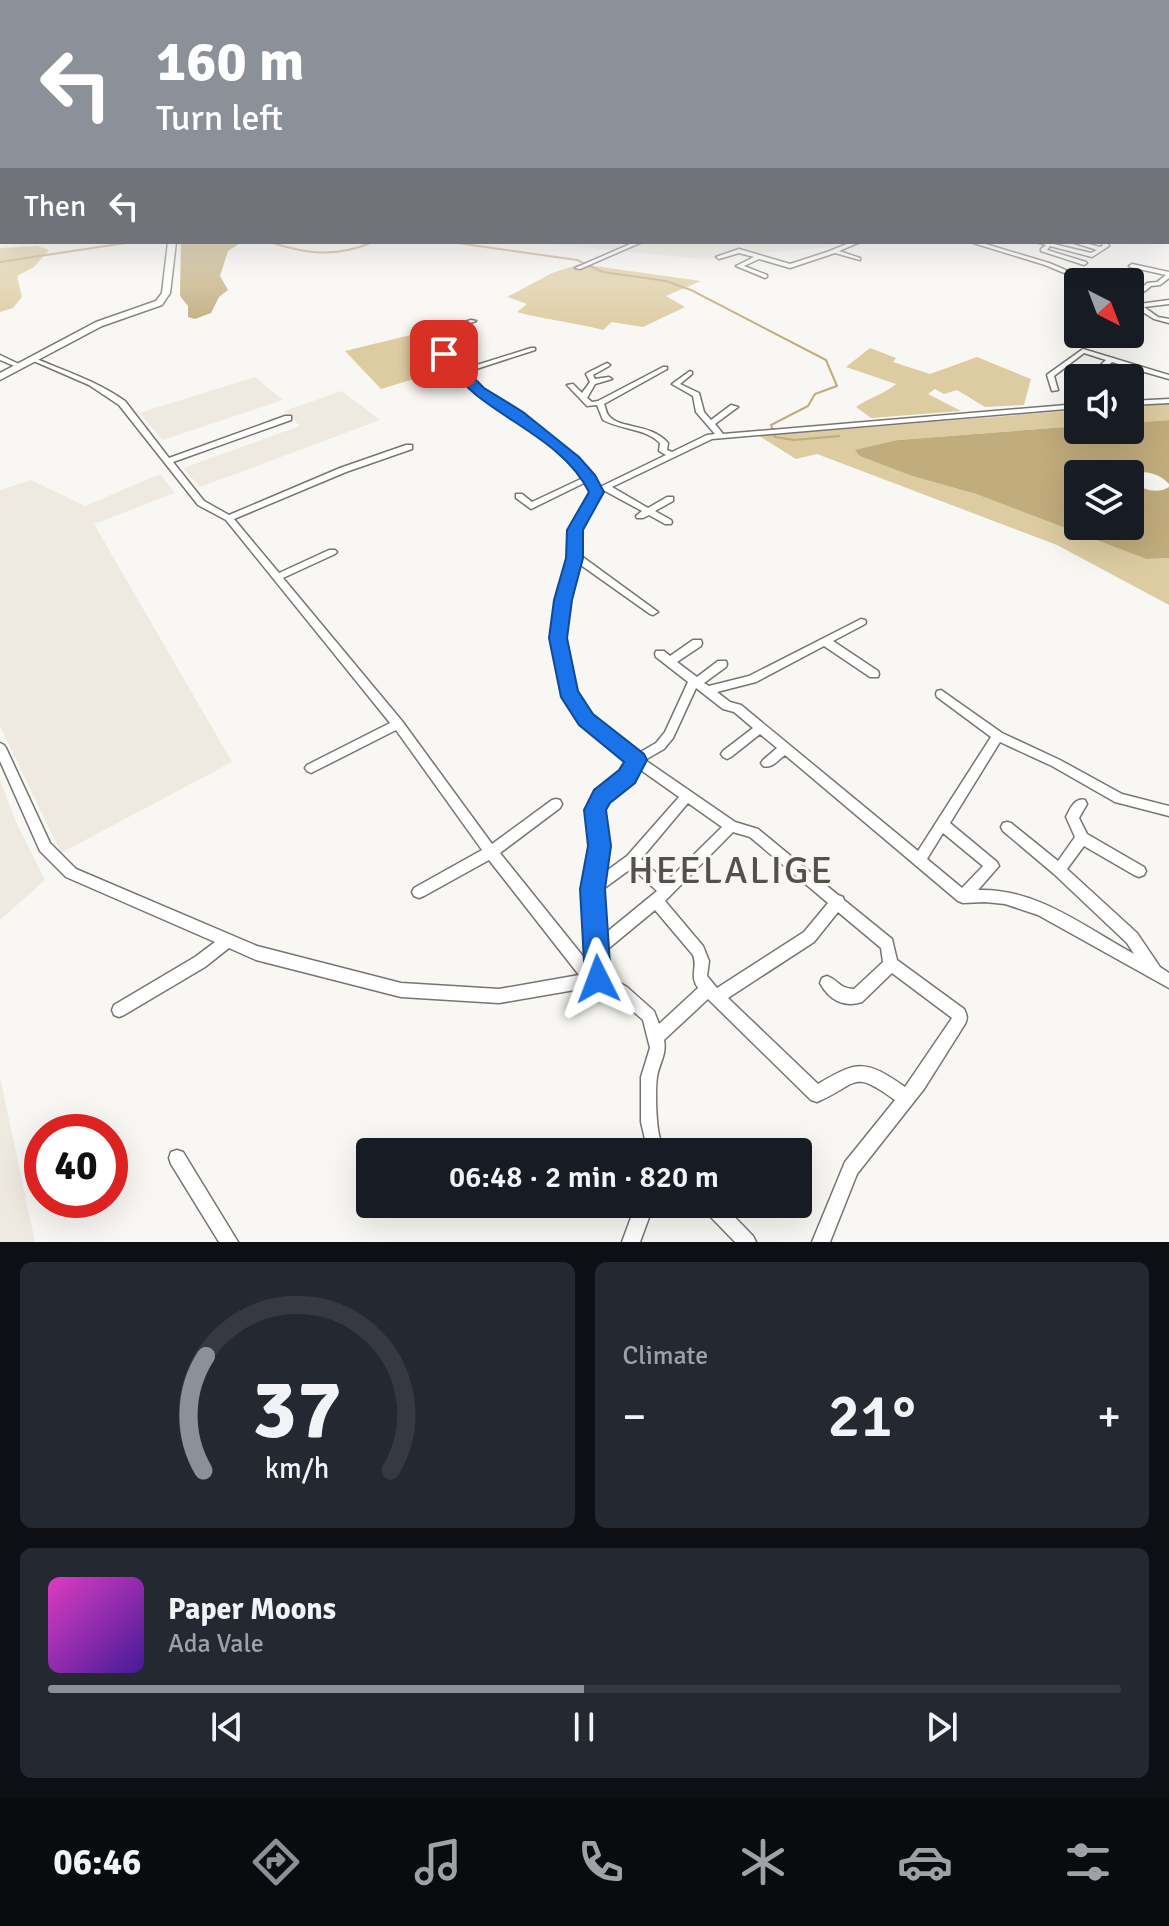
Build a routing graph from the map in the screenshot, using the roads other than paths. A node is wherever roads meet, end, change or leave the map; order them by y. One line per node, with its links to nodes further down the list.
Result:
1 (172, 244): 35 (main road)
2 (634, 244): 17 (street)
3 (853, 244): 10 (street)
4 (979, 244): 24 (street)
5 (1046, 244): 6 (street)
6 (1050, 245): 7 (street); 15 (street)
7 (1103, 246)
8 (723, 250): 9 (street)
9 (732, 252): 11 (street); 12 (street)
10 (835, 252): 12 (street); 13 (street); 14 (street)
11 (719, 257)
12 (758, 257): 26 (street)
13 (858, 259)
14 (809, 261): 16 (street); 21 (street)
15 (1084, 263)
16 (820, 264)
17 (584, 266)
18 (1108, 266): 22 (street)
19 (1132, 266): 23 (street)
20 (1169, 266): 23 (street)
21 (788, 268)
22 (1106, 268)
23 (1160, 272): 25 (street)
24 (1064, 273)
25 (1169, 275): 27 (street)
26 (765, 276)
27 (1144, 289)
28 (1169, 302): 29 (street)
29 (1144, 305)
30 (1144, 309): 32 (street)
31 (473, 321): 43 (street)
32 (1169, 321)
33 (533, 349): 43 (street)
34 (0, 357): 40 (street)
35 (32, 359): 40 (main road); 63 (street)
36 (1112, 359): 37 (street); 38 (street); 51 (street)
37 (1106, 364)
38 (1128, 364)
39 (607, 365): 48 (street)
40 (19, 366): 45 (main road)
41 (665, 368): 55 (street)
42 (1144, 369): 46 (street)
43 (461, 372): 64 (street)
44 (690, 373): 59 (street)
45 (0, 377)
46 (1169, 377): 49 (street)
47 (609, 379): 48 (street)
48 (593, 382): 52 (street)
49 (1161, 383)
50 (571, 385): 52 (street)
51 (1054, 390)
52 (583, 398): 55 (street)
53 (1169, 401): 54 (street)
54 (1144, 402)
55 (600, 403): 62 (street)
56 (734, 407): 59 (street)
57 (1064, 407): 60 (street)
58 (288, 418): 63 (street)
59 (712, 423): 60 (street)
60 (721, 436): 62 (street)
61 (409, 447): 69 (street)
62 (669, 454): 65 (street)
63 (168, 461): 69 (street)
64 (589, 478): 65 (street); 66 (street)
65 (600, 490): 68 (street); 72 (street)
66 (519, 496)
67 (670, 499): 68 (street)
68 (644, 513): 70 (street)
69 (229, 518): 73 (street)
70 (668, 522)
71 (332, 552): 73 (street)
72 (575, 556): 74 (street); 88 (street)
73 (277, 577): 82 (street)
74 (653, 612)
75 (861, 622): 76 (street)
76 (825, 641): 79 (street); 80 (street)
77 (697, 643): 80 (street)
78 (722, 664): 80 (street)
79 (874, 674)
80 (699, 685): 83 (street); 88 (street)
81 (941, 694): 84 (street)
82 (398, 724): 90 (street); 99 (street)
83 (760, 728): 86 (street); 87 (street)
84 (998, 736): 94 (street); 95 (street)
85 (0, 748): 109 (street)
86 (785, 748): 89 (street); 101 (street)
87 (727, 754)
88 (636, 760): 91 (street); 104 (street)
89 (767, 763)
90 (311, 768)
91 (688, 795): 96 (street); 100 (street)
92 (556, 804): 99 (street)
93 (1081, 804): 98 (street)
94 (1169, 811)
95 (942, 824): 101 (street); 107 (street)
96 (731, 826): 106 (street); 108 (street)
97 (1007, 827): 102 (street)
98 (1082, 838): 102 (street); 103 (street)
99 (491, 852): 105 (street); 113 (street)
100 (632, 860): 104 (street); 106 (street)
101 (919, 860): 107 (street)
102 (1059, 870): 112 (street)
103 (1139, 871)
104 (592, 889): 110 (street)
105 (419, 892)
106 (661, 896): 110 (street); 116 (street)
107 (963, 897): 112 (street)
108 (838, 901): 111 (street); 116 (street)
109 (228, 941): 113 (street); 117 (street)
110 (597, 949): 113 (street)
111 (891, 964): 115 (street); 119 (street)
112 (1155, 972): 114 (street)
113 (598, 979): 118 (street)
114 (1169, 981)
115 (827, 983)
116 (712, 993): 118 (street); 119 (street)
117 (119, 1010)
118 (657, 1036): 120 (street)
119 (906, 1098): 127 (street)
120 (653, 1138)
121 (177, 1158): 124 (street)
122 (640, 1218): 125 (street)
123 (724, 1218): 126 (street)
124 (229, 1242)
125 (631, 1242)
126 (747, 1242)
127 (821, 1242)

